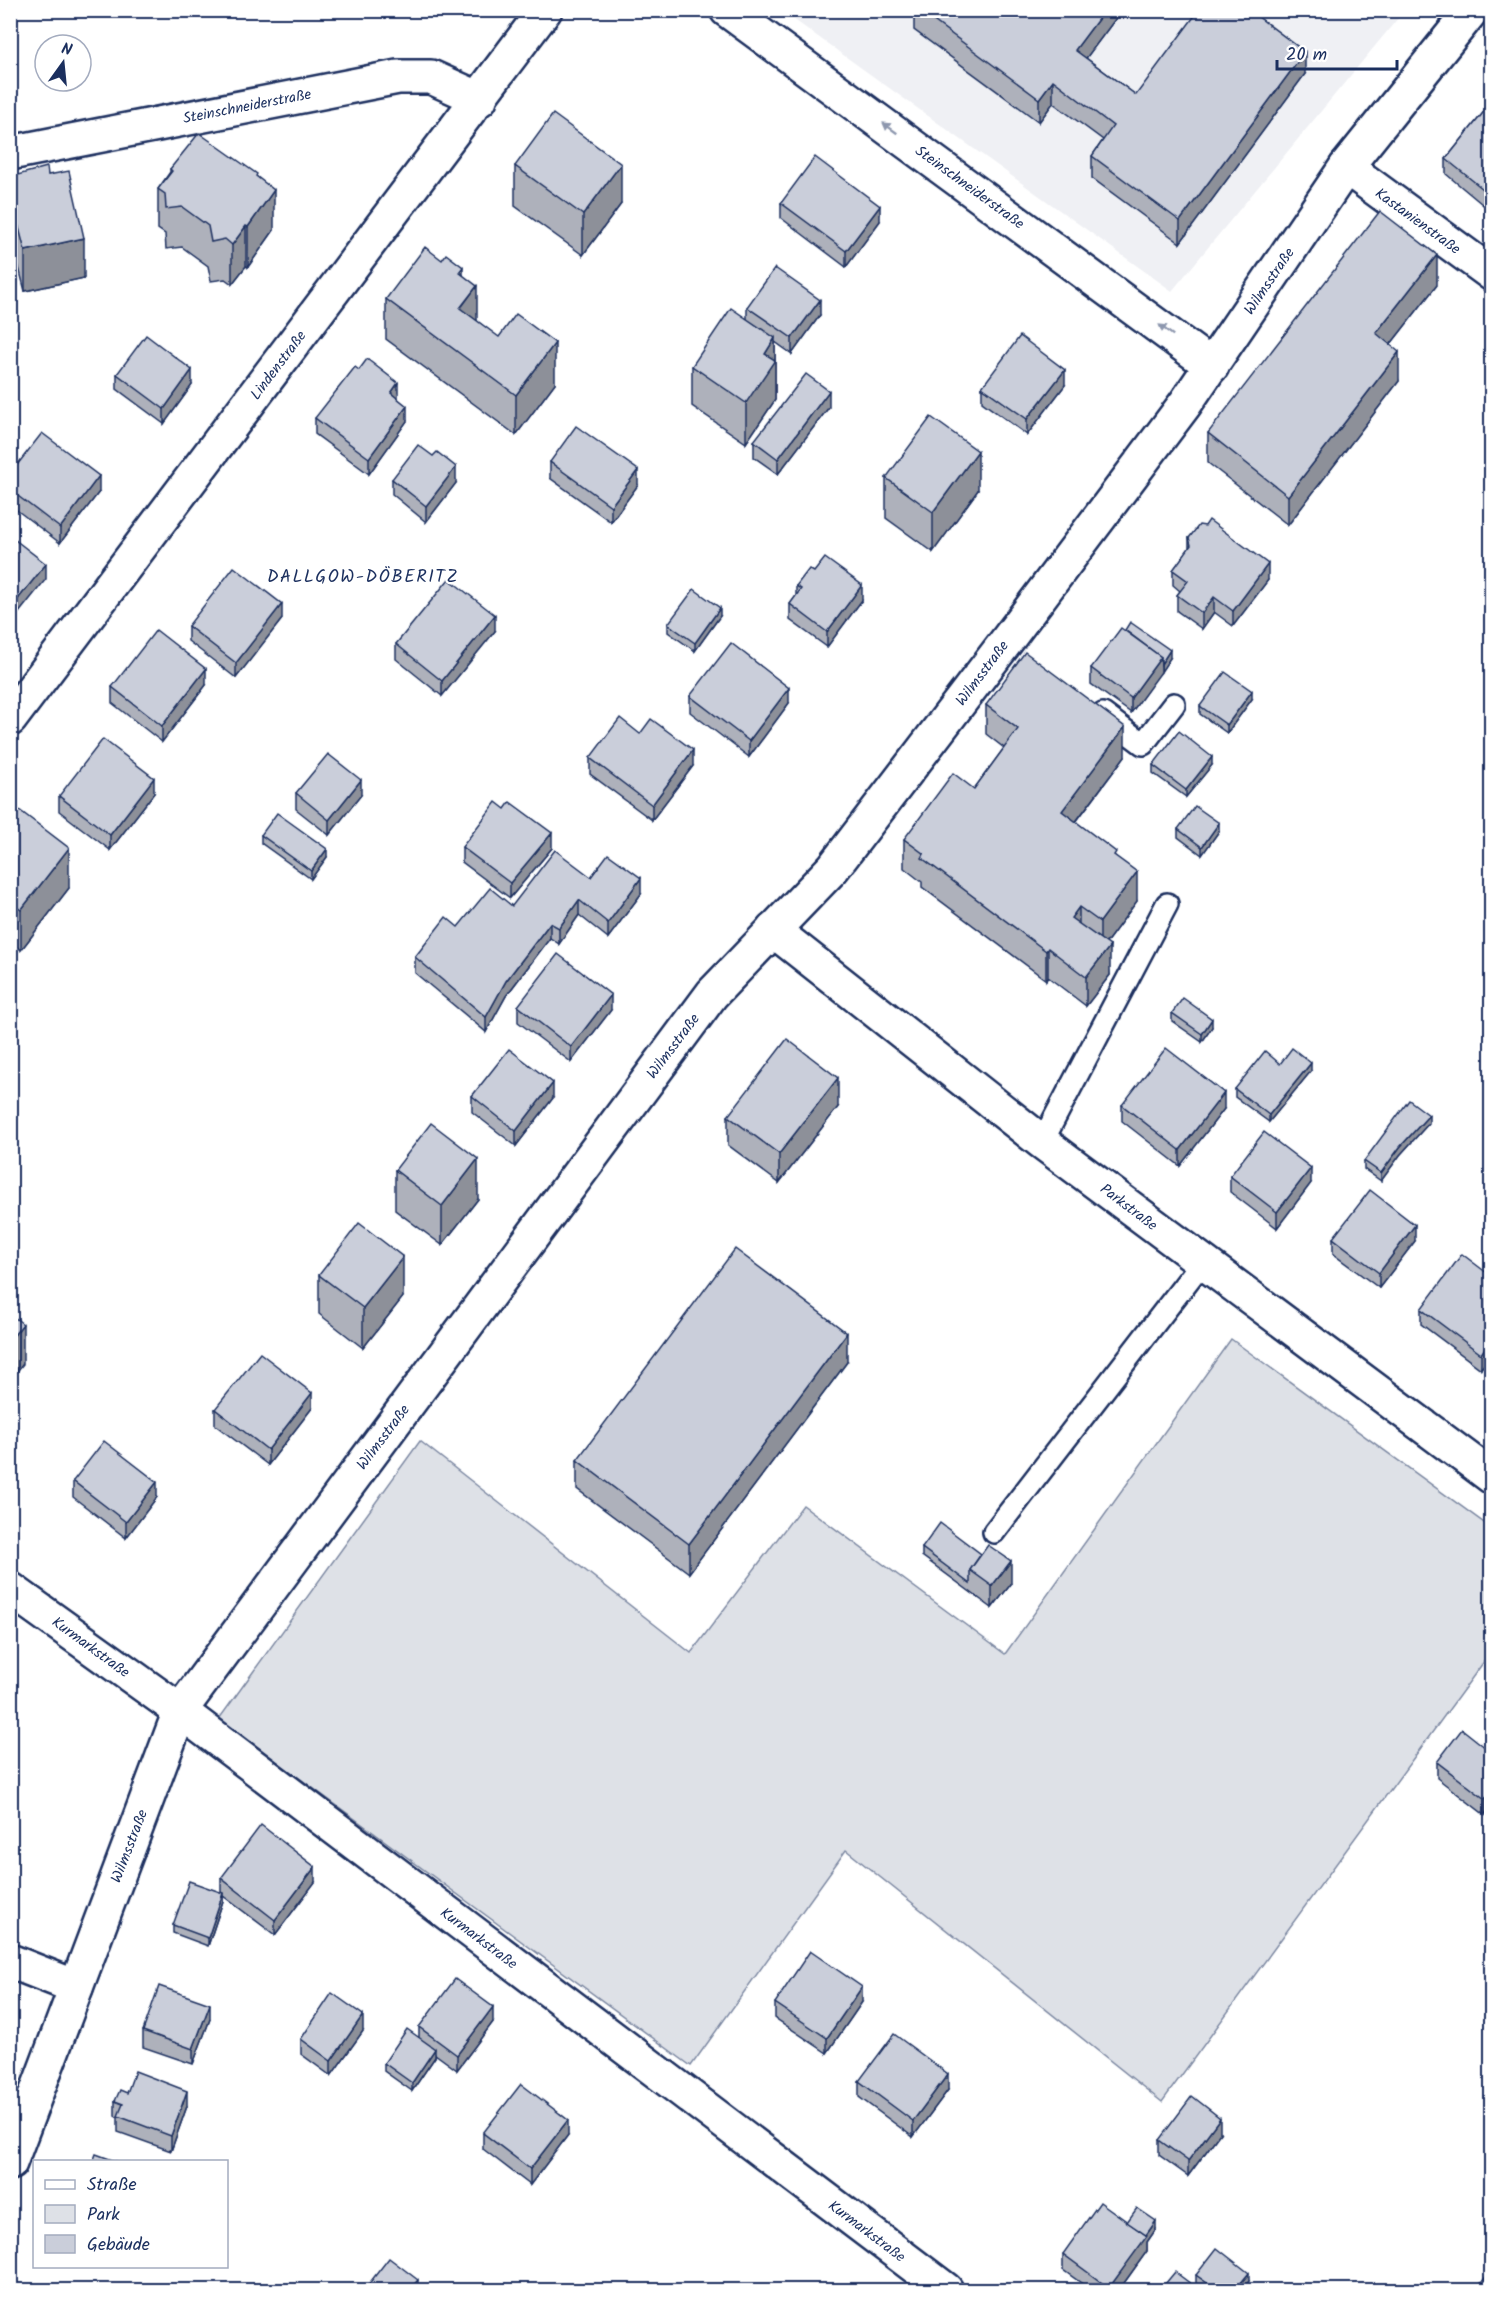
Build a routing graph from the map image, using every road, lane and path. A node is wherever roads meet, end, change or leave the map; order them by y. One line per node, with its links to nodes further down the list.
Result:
1 (545, 10): 4 (street, Lindenstraße)
2 (727, 10): 8 (street, Steinschneiderstraße, one-way to 2)
3 (1472, 10): 6 (street, Wilmsstraße)
4 (480, 99): 5 (street, Steinschneiderstraße); 11 (street, Lindenstraße)
5 (10, 153)
6 (1346, 167): 7 (street, Kastanienstraße); 8 (street, Wilmsstraße)
7 (1491, 274)
8 (1212, 366): 13 (street, Wilmsstraße)
9 (1088, 703): 10 (lane)
10 (1174, 704)
11 (10, 719)
12 (1167, 904): 14 (lane)
13 (773, 930): 14 (street, Parkstraße); 19 (street, Wilmsstraße)
14 (1042, 1142): 15 (street, Parkstraße)
15 (1203, 1262): 16 (street, Parkstraße); 17 (lane)
16 (1491, 1477)
17 (994, 1532)
18 (10, 1589): 19 (street, Kurmarkstraße)
19 (180, 1711): 21 (street, Wilmsstraße); 23 (street, Kurmarkstraße)
20 (10, 1961): 21 (street)
21 (76, 1988): 22 (street, Wilmsstraße)
22 (10, 2163)
23 (946, 2290)

